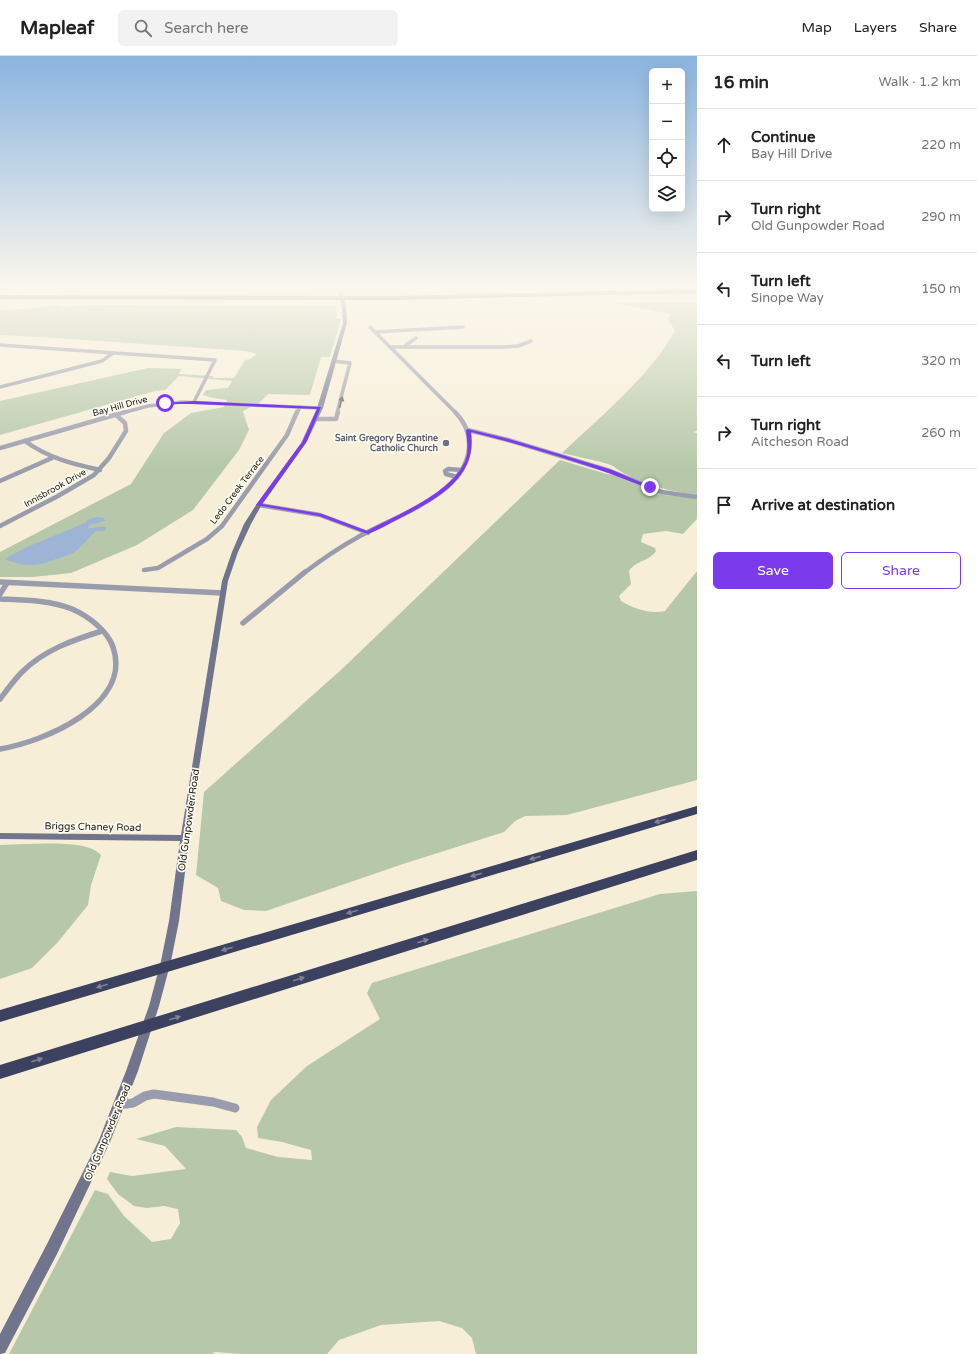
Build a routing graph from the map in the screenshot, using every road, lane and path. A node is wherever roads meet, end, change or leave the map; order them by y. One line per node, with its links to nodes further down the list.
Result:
1 (390, 347): 14 (street)
2 (36, 348): 4 (street)
3 (337, 348): 5 (main road, Old Gunpowder Road)
4 (113, 353): 7 (street); 9 (street)
5 (333, 361): 11 (main road, Old Gunpowder Road); 13 (street, one-way to 5)
6 (35, 372): 7 (street)
7 (38, 377): 8 (street)
8 (0, 387)
9 (194, 402): 10 (street, Bay Hill Drive); 12 (street, Bay Hill Drive)
10 (300, 407): 11 (street, Bay Hill Drive); 26 (street, Ledo Creek Terrace)
11 (319, 408): 13 (main road, Old Gunpowder Road)
12 (116, 415): 15 (street, Bay Hill Drive); 18 (street, Innisbrook Drive)
13 (316, 419): 23 (main road, Old Gunpowder Road)
14 (468, 430): 19 (street); 22 (street)
15 (25, 441): 16 (street, Bay Hill Drive); 17 (street)
16 (0, 448)
17 (52, 458): 18 (street); 21 (street)
18 (100, 470): 24 (street, Innisbrook Drive)
19 (462, 470): 20 (street); 20 (street)
20 (457, 477): 25 (street)
21 (0, 481)
22 (697, 497)
23 (259, 505): 25 (street); 29 (main road, Old Gunpowder Road)
24 (0, 526)
25 (368, 533): 32 (street)
26 (144, 570)
27 (0, 582): 28 (street)
28 (7, 583): 29 (street); 30 (street)
29 (223, 593): 38 (main road, Old Gunpowder Road)
30 (0, 594)
31 (0, 599): 33 (street)
32 (243, 623)
33 (102, 631): 34 (street); 35 (street)
34 (0, 699)
35 (0, 749)
36 (697, 810): 40 (highway, one-way to 40)
37 (0, 836): 38 (main road, Briggs Chaney Road)
38 (185, 838): 42 (main road, Old Gunpowder Road)
39 (697, 854): 41 (highway, one-way to 39)
40 (0, 1016)
41 (0, 1072)
42 (119, 1105): 43 (street); 44 (main road, Old Gunpowder Road)
43 (235, 1108)
44 (0, 1348)

